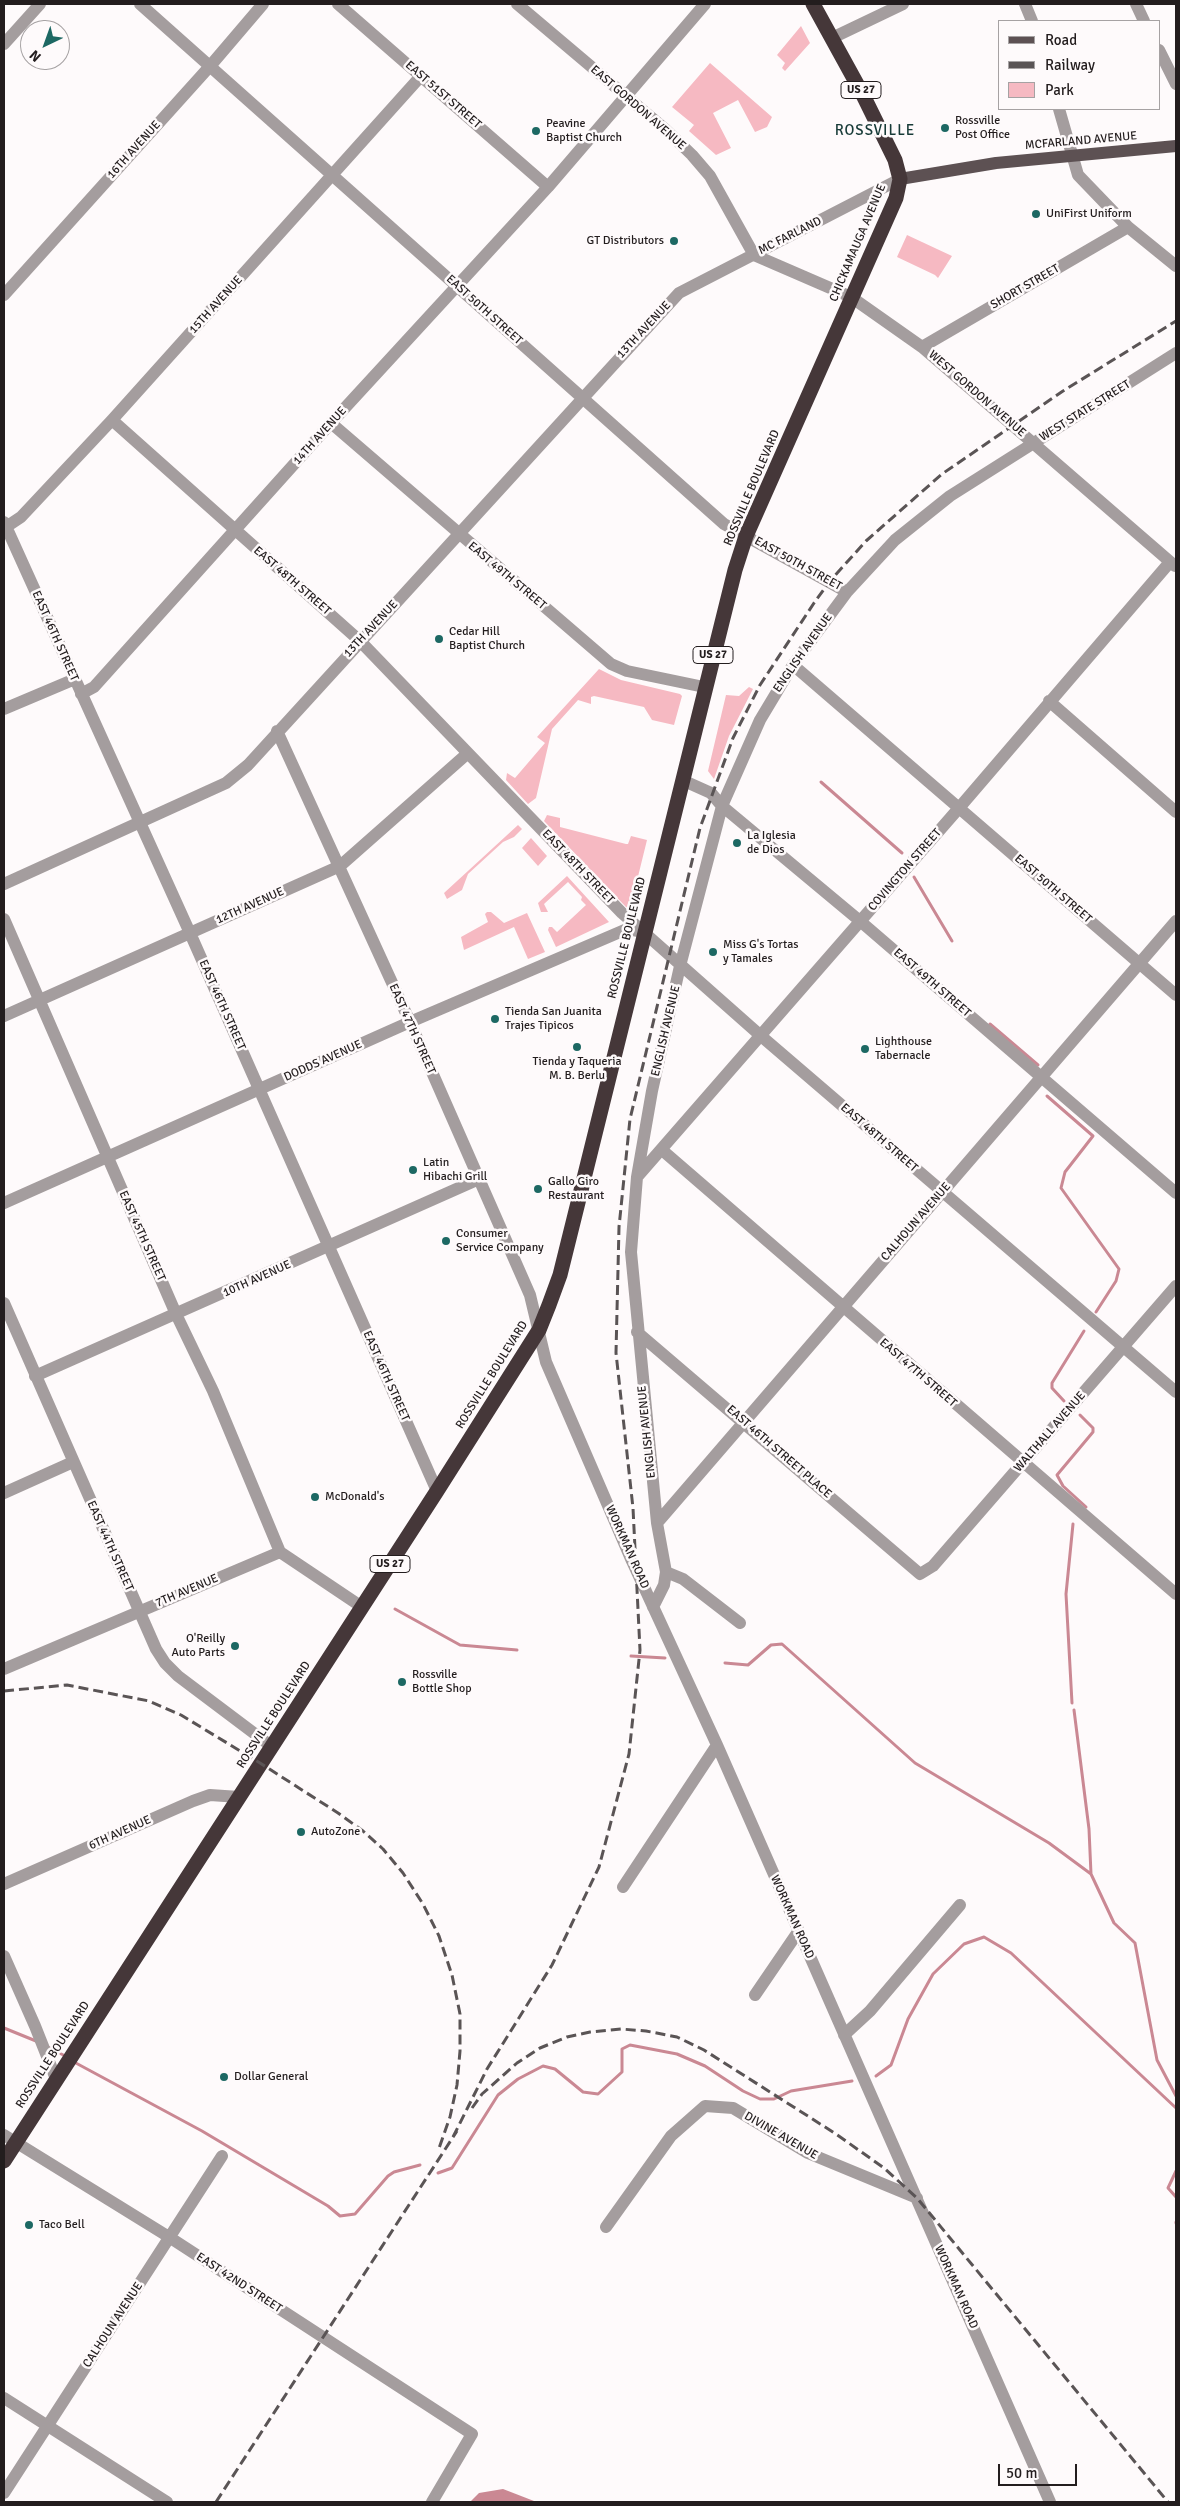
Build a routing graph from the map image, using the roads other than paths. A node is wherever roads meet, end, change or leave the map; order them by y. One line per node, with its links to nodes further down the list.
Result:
1 (40, 4): 14 (street)
2 (140, 4): 16 (street, EAST 50TH STREET)
3 (263, 4): 16 (street, 16TH AVENUE)
4 (338, 4): 17 (street, EAST 51ST STREET)
5 (517, 4): 19 (street, EAST GORDON AVENUE)
6 (704, 4): 19 (street, 14TH AVENUE)
7 (813, 4): 13 (highway, CHICKAMAUGA AVENUE / US 27)
8 (903, 4): 13 (street)
9 (1025, 4): 11 (street)
10 (1136, 4): 12 (street)
11 (1032, 20)
12 (1144, 20)
13 (832, 38): 24 (highway, CHICKAMAUGA AVENUE / US 27)
14 (4, 44)
15 (1160, 52): 18 (street)
16 (211, 66): 23 (street, EAST 50TH STREET); 31 (street, 16TH AVENUE)
17 (421, 76): 23 (street, 15TH AVENUE); 25 (street, EAST 51ST STREET)
18 (1176, 84)
19 (626, 96): 25 (street, 14TH AVENUE); 27 (street, EAST GORDON AVENUE)
20 (1059, 110): 22 (street)
21 (1176, 146): 22 (main road, MCFARLAND AVENUE)
22 (1071, 156): 24 (main road, MCFARLAND AVENUE); 26 (street)
23 (334, 176): 29 (street, EAST 50TH STREET); 37 (street, 15TH AVENUE)
24 (900, 179): 27 (street, MC FARLAND); 32 (highway, CHICKAMAUGA AVENUE / US 27)
25 (548, 187): 29 (street, 14TH AVENUE)
26 (1128, 227): 28 (street); 33 (street, SHORT STREET)
27 (754, 254): 30 (street, MC FARLAND); 32 (street, WEST GORDON AVENUE)
28 (1176, 266)
29 (457, 286): 36 (street, EAST 50TH STREET); 38 (street, 14TH AVENUE)
30 (679, 293): 36 (street, 13TH AVENUE)
31 (4, 294)
32 (850, 297): 33 (street, WEST GORDON AVENUE); 35 (highway, CHICKAMAUGA AVENUE / US 27)
33 (922, 347): 39 (street, WEST GORDON AVENUE)
34 (1176, 353): 39 (street, WEST STATE STREET)
35 (812, 388): 44 (highway, ROSSVILLE BOULEVARD / US 27)
36 (583, 397): 43 (street, 13TH AVENUE); 44 (street, EAST 50TH STREET)
37 (112, 420): 41 (street, 15TH AVENUE); 42 (street, EAST 48TH STREET)
38 (331, 423): 42 (street, 14TH AVENUE); 43 (street, EAST 49TH STREET)
39 (1034, 443): 40 (street, WEST STATE STREET); 45 (street, WEST GORDON AVENUE)
40 (919, 519): 46 (street, ENGLISH AVENUE)
41 (5, 525): 49 (street, EAST 46TH STREET)
42 (235, 532): 47 (street, EAST 48TH STREET); 51 (street, 14TH AVENUE)
43 (458, 535): 47 (street, 13TH AVENUE); 50 (street, EAST 49TH STREET)
44 (746, 536): 46 (street, EAST 50TH STREET); 50 (highway, ROSSVILLE BOULEVARD / US 27)
45 (1173, 564): 52 (street, COVINGTON STREET)
46 (847, 592): 48 (street, ENGLISH AVENUE)
47 (360, 641): 54 (street, 13TH AVENUE); 55 (street, EAST 48TH STREET)
48 (793, 665): 57 (street, ENGLISH AVENUE); 58 (street, EAST 50TH STREET)
49 (75, 679): 51 (street, EAST 46TH STREET); 53 (street)
50 (704, 687): 56 (highway, ROSSVILLE BOULEVARD / US 27)
51 (81, 694): 60 (street, EAST 46TH STREET)
52 (1050, 701): 58 (street, COVINGTON STREET); 59 (street)
53 (4, 709)
54 (277, 731): 60 (street, 13TH AVENUE); 61 (street, EAST 47TH STREET)
55 (468, 753): 61 (street, 12TH AVENUE); 66 (street, EAST 48TH STREET)
56 (682, 780): 57 (street, EAST 49TH STREET); 66 (highway, ROSSVILLE BOULEVARD / US 27)
57 (722, 806): 64 (street, EAST 49TH STREET); 69 (street, ENGLISH AVENUE)
58 (959, 808): 64 (street, COVINGTON STREET); 68 (street, EAST 50TH STREET)
59 (1176, 812)
60 (141, 824): 62 (street, 13TH AVENUE); 67 (street, EAST 46TH STREET)
61 (340, 866): 67 (street, 12TH AVENUE); 73 (street, EAST 47TH STREET)
62 (4, 884)
63 (4, 919): 71 (street, EAST 45TH STREET)
64 (860, 921): 74 (street, COVINGTON STREET); 75 (street, EAST 49TH STREET)
65 (1176, 921): 68 (street, CALHOUN AVENUE)
66 (644, 932): 69 (street, EAST 48TH STREET); 73 (street, DODDS AVENUE); 90 (highway, ROSSVILLE BOULEVARD / US 27)
67 (190, 933): 71 (street, 12TH AVENUE); 76 (street, EAST 46TH STREET)
68 (1140, 964): 70 (street, EAST 50TH STREET); 75 (street, CALHOUN AVENUE)
69 (680, 966): 74 (street, EAST 48TH STREET); 79 (street, ENGLISH AVENUE)
70 (1176, 995)
71 (40, 1000): 72 (street, 12TH AVENUE); 78 (street, EAST 45TH STREET)
72 (4, 1016)
73 (410, 1022): 76 (street, DODDS AVENUE); 80 (street, EAST 47TH STREET)
74 (761, 1036): 77 (street, COVINGTON STREET); 81 (street, EAST 48TH STREET)
75 (1041, 1076): 81 (street, CALHOUN AVENUE); 82 (street, EAST 49TH STREET)
76 (259, 1090): 78 (street, DODDS AVENUE); 84 (street, EAST 46TH STREET)
77 (662, 1150): 79 (street, COVINGTON STREET); 87 (street, EAST 47TH STREET)
78 (108, 1158): 83 (street, DODDS AVENUE); 88 (street, EAST 45TH STREET)
79 (637, 1177): 91 (street, ENGLISH AVENUE)
80 (479, 1180): 84 (street, 10TH AVENUE); 90 (street, EAST 47TH STREET)
81 (942, 1192): 87 (street, CALHOUN AVENUE); 92 (street, EAST 48TH STREET)
82 (1176, 1193)
83 (4, 1203)
84 (328, 1247): 88 (street, 10TH AVENUE); 98 (street, EAST 46TH STREET)
85 (1176, 1286): 92 (street, WALTHALL AVENUE)
86 (4, 1303): 89 (street, EAST 44TH STREET)
87 (842, 1308): 95 (street, CALHOUN AVENUE); 97 (street, EAST 47TH STREET)
88 (176, 1314): 93 (street, 10TH AVENUE); 101 (street, EAST 45TH STREET)
89 (8, 1326): 93 (street, EAST 44TH STREET)
90 (539, 1330): 98 (highway, ROSSVILLE BOULEVARD / US 27); 106 (street, WORKMAN ROAD)
91 (637, 1332): 95 (street, EAST 46TH STREET PLACE); 100 (street, ENGLISH AVENUE)
92 (1124, 1347): 94 (street, EAST 48TH STREET); 97 (street, WALTHALL AVENUE)
93 (35, 1376): 96 (street, EAST 44TH STREET)
94 (1176, 1392)
95 (744, 1422): 100 (street, CALHOUN AVENUE); 103 (street, EAST 46TH STREET PLACE)
96 (73, 1462): 99 (street); 107 (street, EAST 44TH STREET)
97 (1023, 1463): 103 (street, WALTHALL AVENUE); 104 (street, EAST 47TH STREET)
98 (437, 1491): 105 (highway, ROSSVILLE BOULEVARD / US 27)
99 (4, 1493)
100 (657, 1523): 102 (street, ENGLISH AVENUE)
101 (280, 1552): 105 (street); 107 (street, 7TH AVENUE)
102 (666, 1572): 106 (street, ENGLISH AVENUE); 108 (street)
103 (920, 1574)
104 (1176, 1594)
105 (362, 1607): 111 (highway, ROSSVILLE BOULEVARD / US 27)
106 (653, 1607): 110 (street, WORKMAN ROAD)
107 (139, 1611): 109 (street, 7TH AVENUE); 111 (street, EAST 44TH STREET)
108 (740, 1623)
109 (4, 1669)
110 (717, 1745): 114 (street); 116 (street, WORKMAN ROAD)
111 (271, 1746): 112 (highway, ROSSVILLE BOULEVARD / US 27)
112 (238, 1797): 113 (street, 6TH AVENUE); 120 (highway, ROSSVILLE BOULEVARD / US 27)
113 (4, 1884)
114 (623, 1887)
115 (960, 1905): 119 (street)
116 (798, 1932): 118 (street); 119 (street, WORKMAN ROAD)
117 (4, 1956): 120 (street)
118 (756, 1995)
119 (844, 2035): 124 (street, WORKMAN ROAD)
120 (56, 2079): 121 (highway, ROSSVILLE BOULEVARD / US 27)
121 (10, 2139): 123 (highway, ROSSVILLE BOULEVARD / US 27); 126 (street, EAST 42ND STREET)
122 (222, 2156): 126 (street, CALHOUN AVENUE)
123 (4, 2161)
124 (917, 2198): 125 (street, DIVINE AVENUE); 132 (street, WORKMAN ROAD)
125 (606, 2227)
126 (169, 2237): 128 (street, CALHOUN AVENUE); 131 (street, EAST 42ND STREET)
127 (4, 2398): 128 (street)
128 (47, 2426): 129 (street, CALHOUN AVENUE); 130 (street)
129 (4, 2493)
130 (167, 2502)
131 (432, 2502)
132 (1050, 2502)

